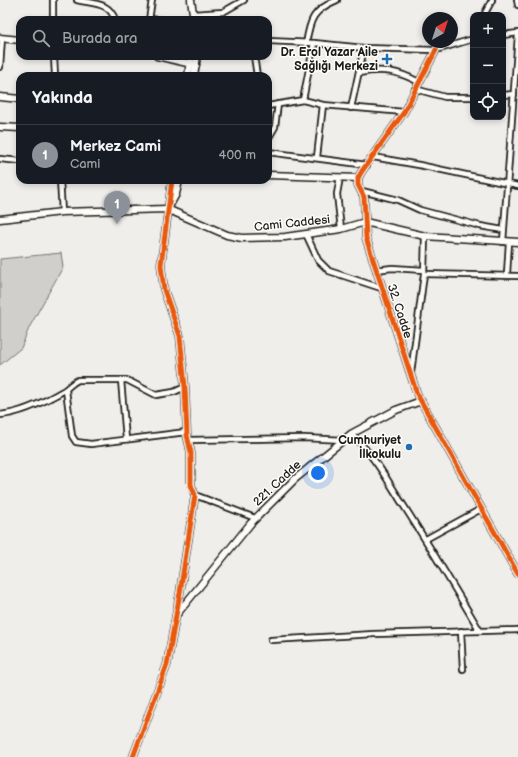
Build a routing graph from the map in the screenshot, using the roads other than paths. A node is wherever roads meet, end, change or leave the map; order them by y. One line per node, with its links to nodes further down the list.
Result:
1 (53, 0): 11 (street)
2 (77, 0): 12 (street)
3 (152, 0): 13 (street)
4 (191, 0): 14 (street)
5 (244, 0): 15 (street)
6 (337, 0): 23 (street)
7 (492, 0): 10 (street)
8 (517, 0): 9 (street)
9 (518, 5)
10 (486, 12)
11 (54, 16)
12 (113, 16)
13 (149, 16)
14 (194, 16)
15 (200, 16)
16 (518, 34): 17 (street); 40 (street)
17 (506, 35)
18 (1, 38): 20 (street); 32 (street)
19 (470, 39): 25 (street)
20 (16, 40)
21 (272, 41): 23 (street)
22 (314, 43): 23 (street); 24 (street); 45 (street)
23 (306, 44)
24 (364, 48): 25 (street); 37 (street)
25 (436, 50): 38 (street)
26 (54, 60): 33 (street)
27 (176, 60): 31 (street)
28 (192, 60): 31 (street)
29 (195, 60): 31 (street)
30 (255, 60): 36 (street)
31 (193, 64): 34 (street); 35 (street)
32 (0, 67)
33 (55, 72)
34 (190, 72)
35 (194, 72)
36 (256, 72)
37 (358, 74): 38 (street); 49 (street)
38 (419, 82): 39 (street)
39 (415, 89): 43 (street); 50 (street)
40 (514, 94): 41 (street); 66 (street)
41 (506, 95)
42 (0, 97): 44 (street)
43 (470, 97)
44 (16, 98)
45 (303, 100): 46 (street); 48 (street)
46 (278, 104): 47 (street); 53 (street)
47 (272, 105)
48 (323, 105): 49 (street); 55 (street)
49 (351, 108): 50 (street)
50 (404, 112): 56 (street)
51 (0, 127): 52 (street)
52 (16, 128)
53 (272, 132)
54 (272, 152): 55 (street)
55 (317, 157): 59 (street)
56 (374, 157): 59 (street); 66 (street)
57 (0, 159): 58 (street)
58 (16, 161)
59 (367, 165): 62 (street)
60 (272, 175): 61 (street)
61 (340, 177): 62 (street); 73 (street)
62 (358, 178): 68 (street, 32. Cadde)
63 (60, 184): 70 (street)
64 (171, 184): 69 (street)
65 (178, 184): 69 (street)
66 (507, 185): 67 (street); 74 (street)
67 (518, 186)
68 (362, 191): 72 (street, 32. Cadde); 74 (street)
69 (167, 209): 70 (street, Cami Caddesi); 75 (street, Cami Caddesi); 86 (street)
70 (62, 212): 71 (street, Cami Caddesi)
71 (0, 219)
72 (365, 222): 73 (street, Cami Caddesi); 76 (street, Cami Caddesi); 79 (street, 32. Cadde)
73 (341, 229): 75 (street, Cami Caddesi)
74 (503, 230): 77 (street)
75 (306, 234): 83 (street)
76 (425, 236): 77 (street, Cami Caddesi); 80 (street)
77 (506, 242): 78 (street, Cami Caddesi); 81 (street)
78 (518, 242)
79 (376, 270): 80 (street); 83 (street, 32. Cadde)
80 (424, 272): 81 (street); 84 (street)
81 (507, 274): 82 (street)
82 (518, 276)
83 (381, 288): 84 (street, 32. Cadde)
84 (411, 375): 88 (street, 32. Cadde)
85 (121, 380): 86 (street); 87 (street); 92 (street)
86 (185, 387): 90 (street)
87 (66, 390): 89 (street); 92 (street)
88 (421, 401): 91 (street, 221. Cadde); 96 (street, 32. Cadde)
89 (0, 415)
90 (186, 432): 92 (street); 93 (street)
91 (351, 434): 94 (street, 221. Cadde); 98 (street)
92 (126, 439)
93 (188, 440): 94 (street); 95 (street)
94 (344, 440): 97 (street, 221. Cadde)
95 (195, 495): 97 (street); 100 (street)
96 (481, 509): 98 (street); 99 (street, 32. Cadde)
97 (255, 518): 100 (street, 221. Cadde)
98 (426, 539): 102 (street)
99 (518, 574)
100 (176, 615): 106 (street)
101 (518, 630): 102 (street)
102 (480, 631): 103 (street)
103 (461, 632): 104 (street); 105 (street)
104 (271, 640)
105 (463, 669)
106 (133, 757)

